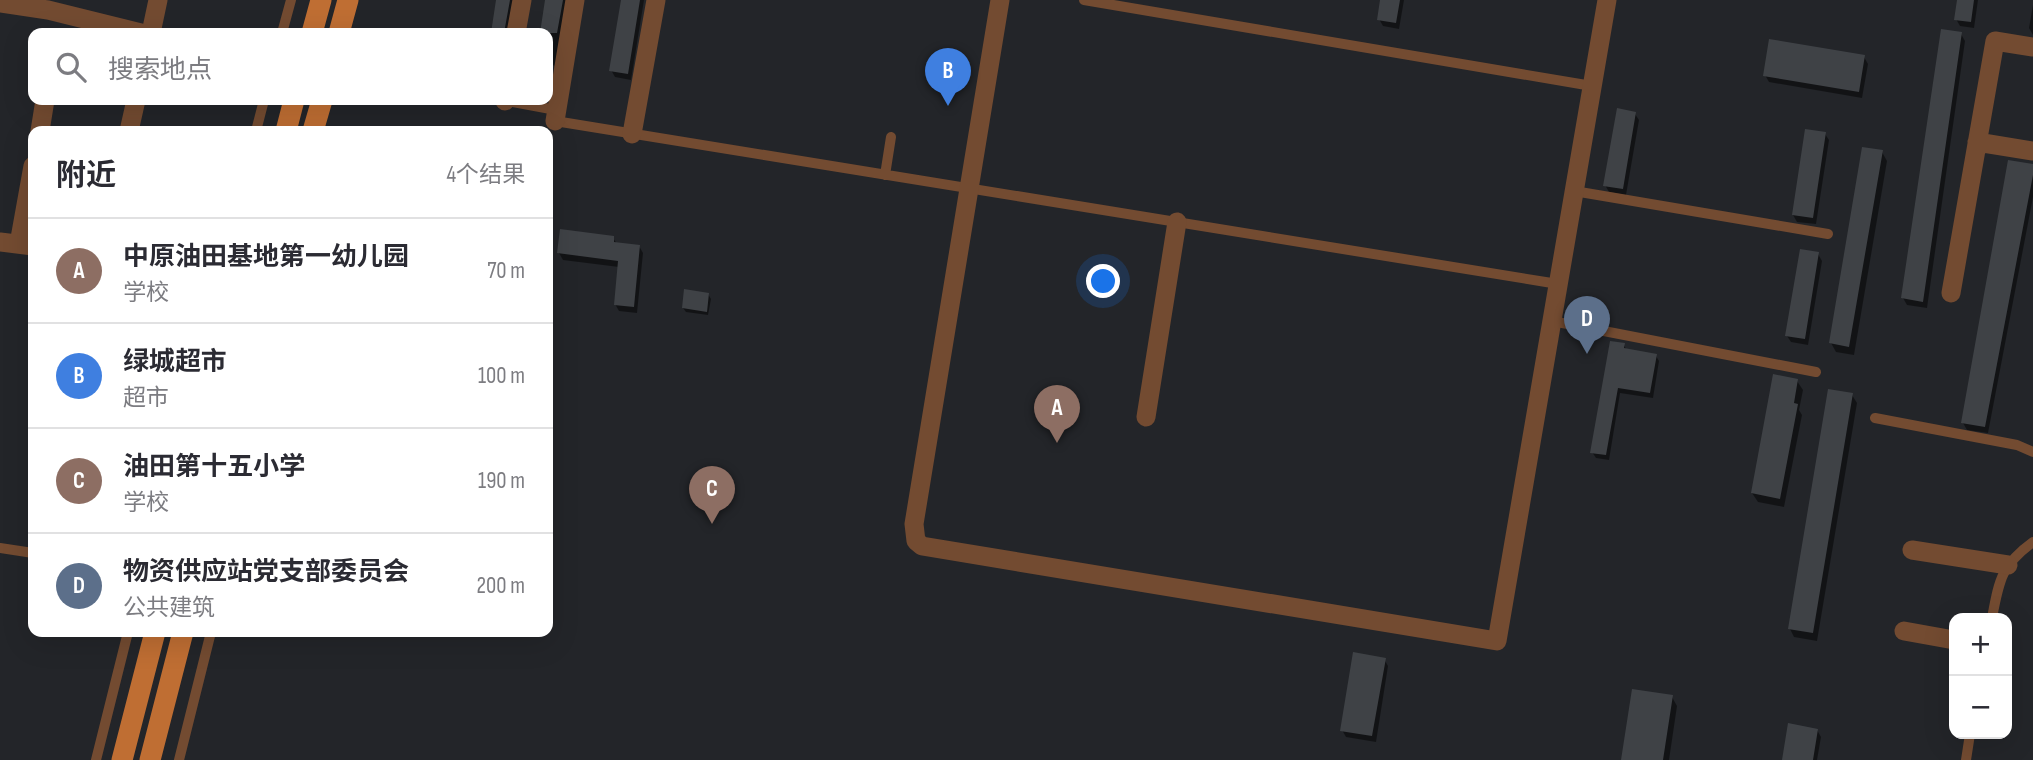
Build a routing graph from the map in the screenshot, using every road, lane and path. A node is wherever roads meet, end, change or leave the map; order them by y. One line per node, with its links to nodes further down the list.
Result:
1 (158, 0): 15 (street)
2 (291, 0): 16 (lane)
3 (321, 0): 17 (main road)
4 (348, 0): 18 (main road)
5 (522, 0): 19 (street)
6 (575, 0): 28 (street)
7 (656, 0): 34 (street)
8 (1000, 0): 39 (street)
9 (1084, 0): 21 (lane)
10 (1607, 0): 21 (street)
11 (0, 3): 12 (street)
12 (61, 13): 13 (street); 14 (street)
13 (58, 28)
14 (121, 28)
15 (152, 28)
16 (283, 28)
17 (313, 28)
18 (340, 28)
19 (517, 28)
20 (2033, 47): 36 (street)
21 (1592, 86): 40 (street)
22 (44, 105): 29 (street)
23 (135, 105): 30 (street)
24 (263, 105): 31 (lane)
25 (293, 105): 32 (main road)
26 (321, 105): 33 (main road)
27 (520, 105): 28 (lane)
28 (556, 116): 34 (lane)
29 (41, 126)
30 (130, 126)
31 (257, 126)
32 (287, 126)
33 (314, 126)
34 (632, 134): 38 (lane)
35 (891, 137): 38 (lane)
36 (1977, 142): 37 (street); 46 (street)
37 (2033, 151)
38 (885, 175): 39 (lane)
39 (968, 188): 42 (lane); 47 (street)
40 (1574, 191): 43 (lane); 45 (street)
41 (28, 192): 44 (street)
42 (1177, 222): 45 (lane); 49 (street)
43 (1828, 234)
44 (18, 244)
45 (1558, 284): 47 (street)
46 (1951, 293)
47 (1552, 321): 48 (lane)
48 (1816, 372)
49 (1146, 416)
50 (1875, 418): 51 (lane)
51 (2033, 452)
52 (2033, 542): 56 (lane)
53 (0, 548): 55 (lane)
54 (1912, 550): 56 (street)
55 (28, 551)
56 (2008, 565): 57 (lane)
57 (1993, 613)
58 (1904, 631): 63 (street)
59 (127, 637): 65 (lane)
60 (154, 637): 66 (main road)
61 (182, 637): 67 (main road)
62 (210, 637): 68 (lane)
63 (1949, 639)
64 (1969, 739): 69 (lane)
65 (96, 760)
66 (122, 760)
67 (150, 760)
68 (178, 760)
69 (1966, 760)

